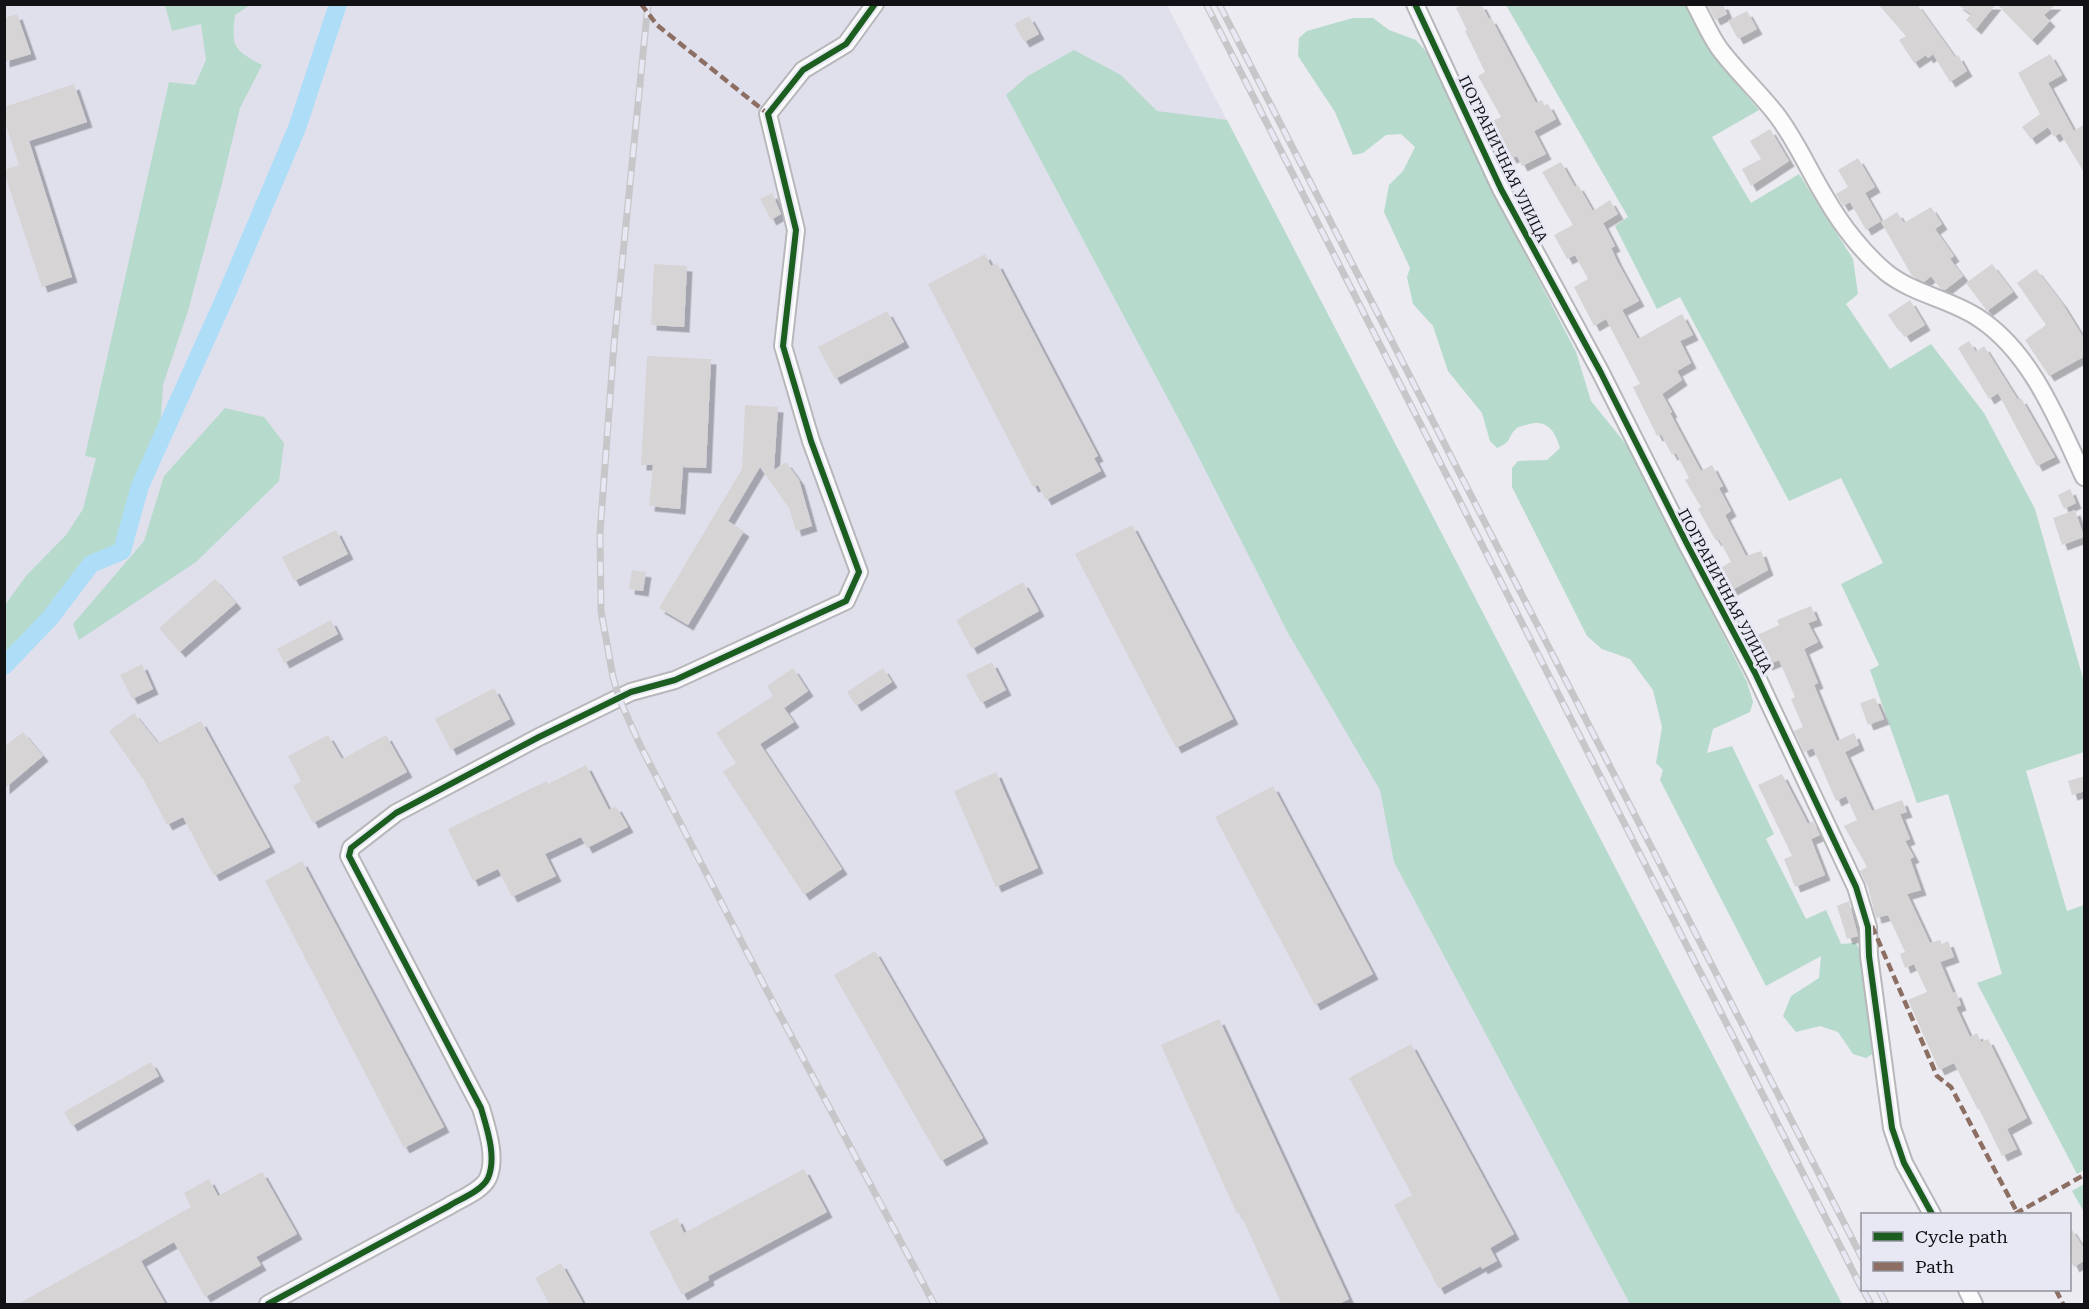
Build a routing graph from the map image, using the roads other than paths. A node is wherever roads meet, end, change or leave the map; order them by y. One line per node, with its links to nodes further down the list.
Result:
1 (875, 4): 7 (street)
2 (1415, 4): 5 (street, ПОГРАНИЧНАЯ УЛИЦА)
3 (1695, 4): 4 (street)
4 (2085, 477)
5 (1931, 1213)
6 (1967, 1291): 8 (street)
7 (268, 1305)
8 (1974, 1305)

